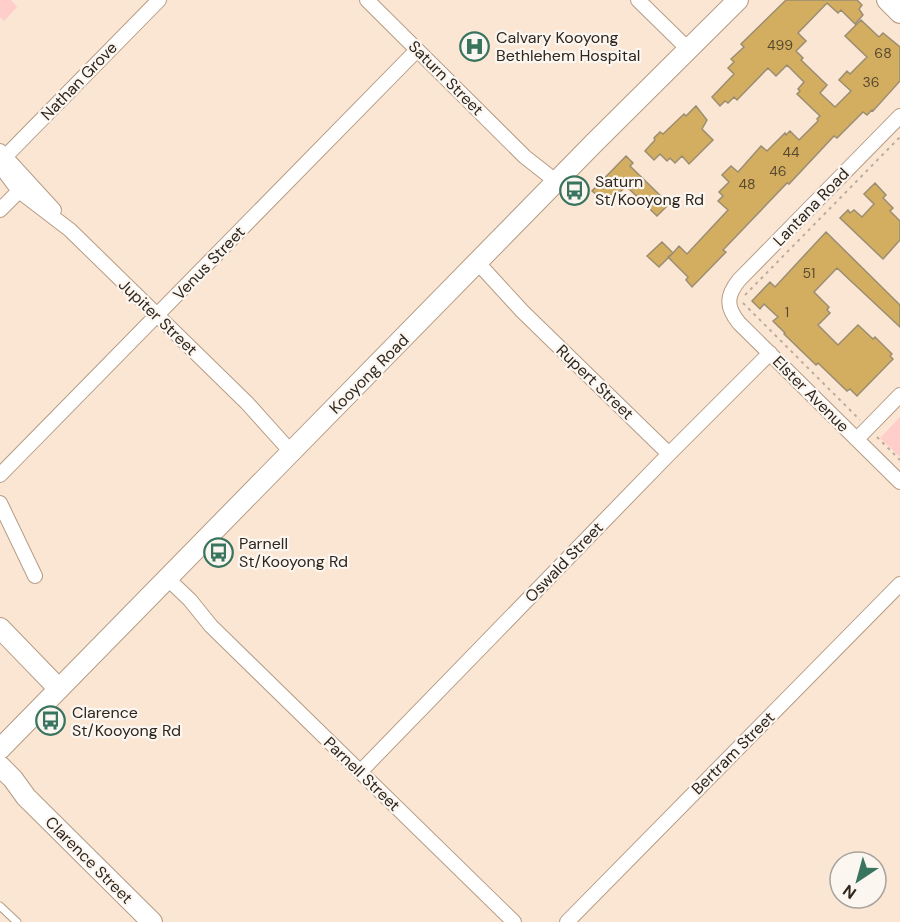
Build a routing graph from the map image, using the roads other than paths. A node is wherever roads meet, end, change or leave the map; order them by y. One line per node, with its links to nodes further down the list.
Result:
1 (159, 0): 10 (street, Nathan Grove)
2 (367, 0): 7 (street, Saturn Street)
3 (638, 0): 8 (street)
4 (738, 0): 8 (street, Kooyong Road)
5 (887, 0): 6 (street)
6 (900, 13)
7 (417, 50): 11 (street, Saturn Street); 16 (street, Venus Street)
8 (689, 50): 11 (street, Kooyong Road)
9 (900, 116): 15 (street, Lantana Road)
10 (2, 159): 12 (street, Jupiter Street)
11 (554, 186): 14 (street, Kooyong Road)
12 (23, 187): 13 (street); 16 (street, Jupiter Street)
13 (0, 210)
14 (475, 266): 20 (street, Kooyong Road); 21 (street, Rupert Street)
15 (729, 302): 17 (street, Elster Avenue)
16 (157, 316): 20 (street, Jupiter Street); 22 (street, Venus Street)
17 (770, 353): 19 (street, Elster Avenue); 21 (street, Oswald Street)
18 (900, 395): 19 (street)
19 (857, 439): 23 (street, Elster Avenue)
20 (295, 449): 26 (street, Kooyong Road)
21 (669, 454): 32 (street, Oswald Street)
22 (0, 475)
23 (900, 482)
24 (0, 503): 25 (street)
25 (35, 576)
26 (165, 582): 29 (street, Kooyong Road); 32 (street, Parnell Street)
27 (900, 584): 39 (street, Bertram Street)
28 (0, 628): 29 (street)
29 (59, 689): 30 (street, Kooyong Road)
30 (0, 749)
31 (0, 766): 34 (street, Clarence Street)
32 (360, 772): 38 (street, Parnell Street)
33 (0, 781): 34 (street, Clarence Street)
34 (26, 797): 37 (street, Clarence Street)
35 (0, 906): 36 (lane)
36 (16, 922)
37 (152, 922)
38 (514, 922)
39 (567, 922)

